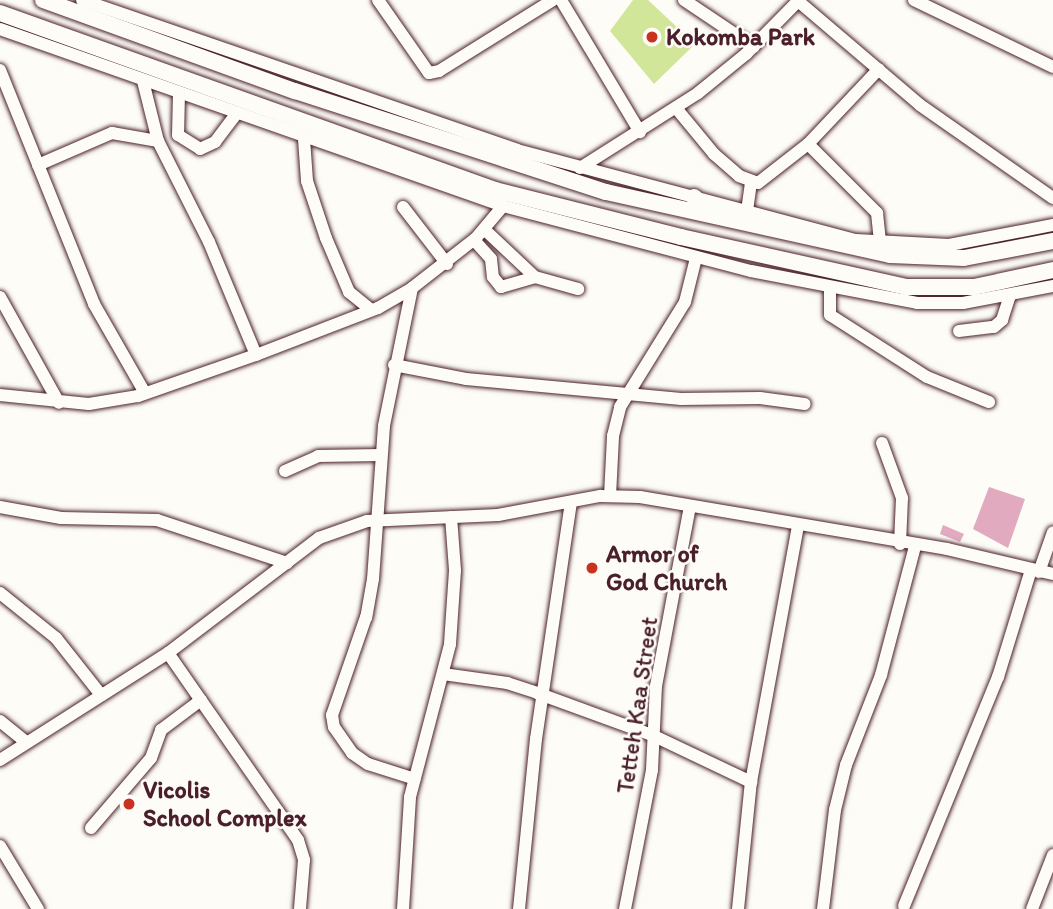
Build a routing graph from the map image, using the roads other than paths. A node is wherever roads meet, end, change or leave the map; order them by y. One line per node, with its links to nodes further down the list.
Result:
1 (43, 0): 16 (main road)
2 (82, 0): 23 (street)
3 (378, 0): 4 (street)
4 (553, 0)
5 (561, 0): 21 (street)
6 (684, 0): 11 (street)
7 (914, 0): 12 (street)
8 (798, 1): 11 (street); 13 (street)
9 (0, 13): 20 (main road)
10 (0, 29): 15 (street)
11 (754, 47): 18 (street)
12 (1053, 66)
13 (879, 69): 26 (street); 32 (street)
14 (0, 71): 28 (street)
15 (143, 81): 17 (street); 24 (street)
16 (295, 92): 20 (main road); 25 (main road)
17 (179, 94): 19 (street); 19 (street)
18 (676, 108): 21 (street); 30 (street)
19 (236, 114): 22 (street)
20 (287, 117): 27 (main road)
21 (640, 132): 29 (street)
22 (304, 139): 27 (street); 54 (street)
23 (485, 139): 25 (main road); 29 (street)
24 (158, 141): 28 (street); 56 (street)
25 (455, 144): 36 (main road)
26 (808, 144): 30 (street); 40 (street)
27 (368, 153): 33 (street); 45 (main road)
28 (38, 165): 59 (street)
29 (580, 168): 31 (street)
30 (751, 183): 35 (street)
31 (694, 197): 35 (street); 36 (main road)
32 (1053, 198)
33 (503, 206): 38 (street); 43 (street)
34 (403, 207): 44 (street)
35 (747, 211): 40 (street)
36 (715, 216): 42 (main road)
37 (1053, 225): 40 (street)
38 (484, 229): 39 (street); 47 (street)
39 (474, 240): 44 (street); 47 (street)
40 (880, 241)
41 (1053, 241): 42 (main road)
42 (828, 244): 45 (main road)
43 (696, 258): 51 (street); 58 (street)
44 (447, 264): 49 (street)
45 (820, 270): 46 (main road)
46 (1053, 270)
47 (535, 277): 50 (street)
48 (1053, 286): 52 (street)
49 (412, 288): 54 (street); 57 (street)
50 (578, 289)
51 (830, 290): 52 (street); 61 (street)
52 (1010, 296): 55 (street)
53 (0, 297): 62 (street)
54 (371, 310): 56 (street)
55 (959, 331)
56 (256, 355): 59 (street)
57 (394, 365): 58 (street); 65 (street)
58 (631, 391): 63 (street); 67 (street)
59 (145, 393): 62 (street)
60 (0, 396): 62 (street)
61 (989, 401)
62 (59, 403)
63 (805, 404)
64 (881, 443): 75 (street)
65 (381, 456): 66 (street); 72 (street)
66 (285, 471)
67 (610, 496): 68 (street); 70 (street)
68 (571, 503): 71 (street); 84 (street)
69 (0, 506): 77 (street)
70 (690, 506): 73 (street); 87 (street, Tetteh Kaa Street)
71 (451, 517): 72 (street); 82 (street)
72 (377, 519): 77 (street); 90 (street)
73 (798, 525): 75 (street); 91 (street)
74 (1053, 532): 78 (street)
75 (900, 544): 76 (street)
76 (915, 546): 78 (street); 102 (street)
77 (287, 563): 81 (street)
78 (1035, 571): 79 (street); 95 (street)
79 (1053, 574)
80 (0, 593): 83 (street)
81 (168, 653): 83 (street); 85 (street)
82 (443, 674): 84 (street); 90 (street)
83 (101, 695): 88 (street)
84 (544, 697): 87 (street); 99 (street)
85 (201, 700): 92 (street); 97 (street)
86 (0, 721): 88 (street)
87 (652, 735): 91 (street); 100 (street, Tetteh Kaa Street)
88 (26, 743): 89 (street)
89 (0, 760)
90 (415, 779): 98 (street)
91 (751, 782): 101 (street)
92 (91, 828)
93 (0, 846): 96 (street)
94 (1053, 855): 103 (street)
95 (904, 906)
96 (38, 909)
97 (300, 909)
98 (403, 909)
99 (519, 909)
100 (625, 909)
101 (738, 909)
102 (824, 909)
103 (1032, 909)

